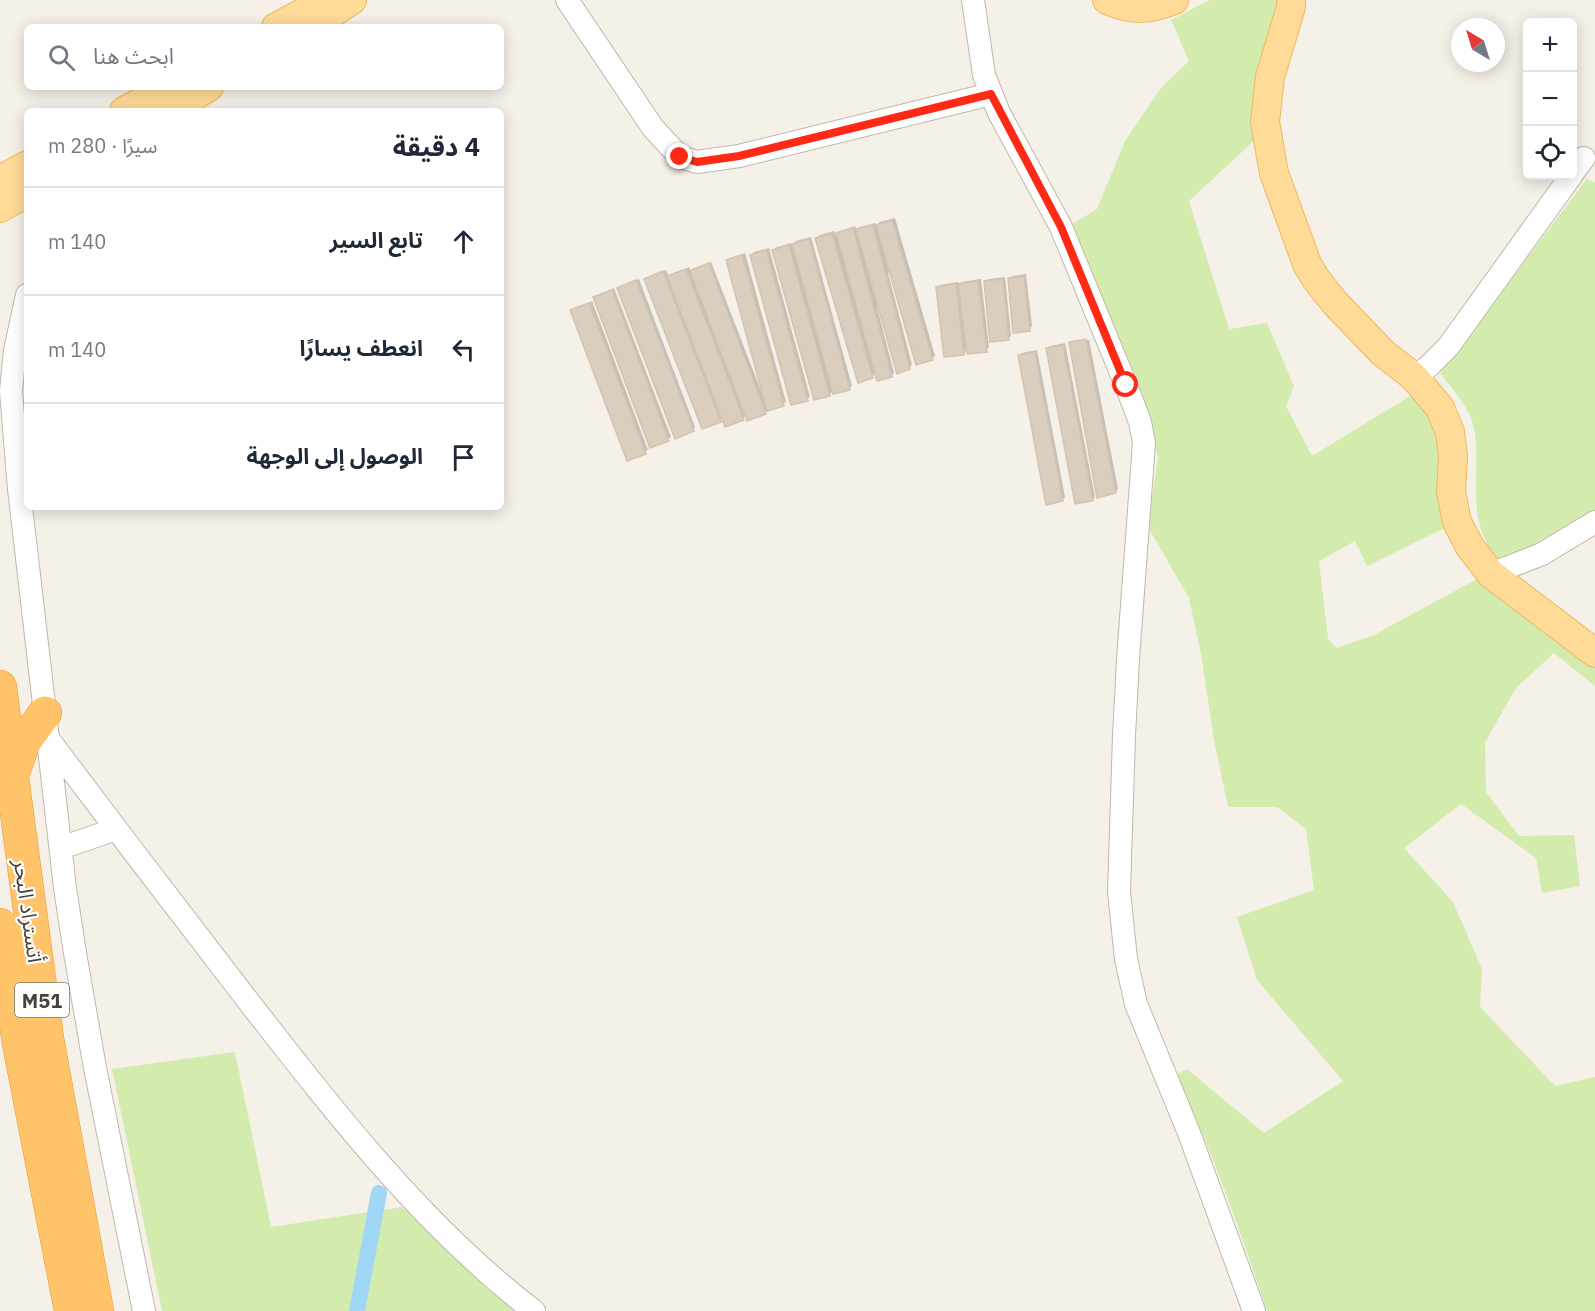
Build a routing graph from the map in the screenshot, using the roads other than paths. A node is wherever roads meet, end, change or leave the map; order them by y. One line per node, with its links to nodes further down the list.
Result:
1 (327, 0): 8 (main road)
2 (352, 0): 9 (main road)
3 (567, 0): 12 (street)
4 (973, 0): 12 (street)
5 (1107, 0): 6 (main road)
6 (1174, 0)
7 (1291, 0): 17 (main road)
8 (282, 24)
9 (316, 24)
10 (162, 90): 13 (main road)
11 (203, 90): 14 (main road)
12 (991, 94): 31 (street)
13 (130, 108)
14 (173, 108)
15 (1568, 180): 17 (street)
16 (24, 308): 22 (street)
17 (1414, 377): 19 (main road)
18 (1595, 522): 19 (street)
19 (1491, 574): 20 (main road)
20 (1595, 653)
21 (0, 687): 23 (highway, أتستراد البحر / M51)
22 (47, 726): 23 (highway); 24 (street); 25 (street)
23 (11, 776): 28 (highway, أتستراد البحر / M51)
24 (116, 829): 25 (street); 30 (street)
25 (61, 848): 29 (street)
26 (0, 925): 27 (highway, أتستراد البحر / M51)
27 (70, 1311)
28 (97, 1311)
29 (144, 1311)
30 (534, 1311)
31 (1254, 1311)

